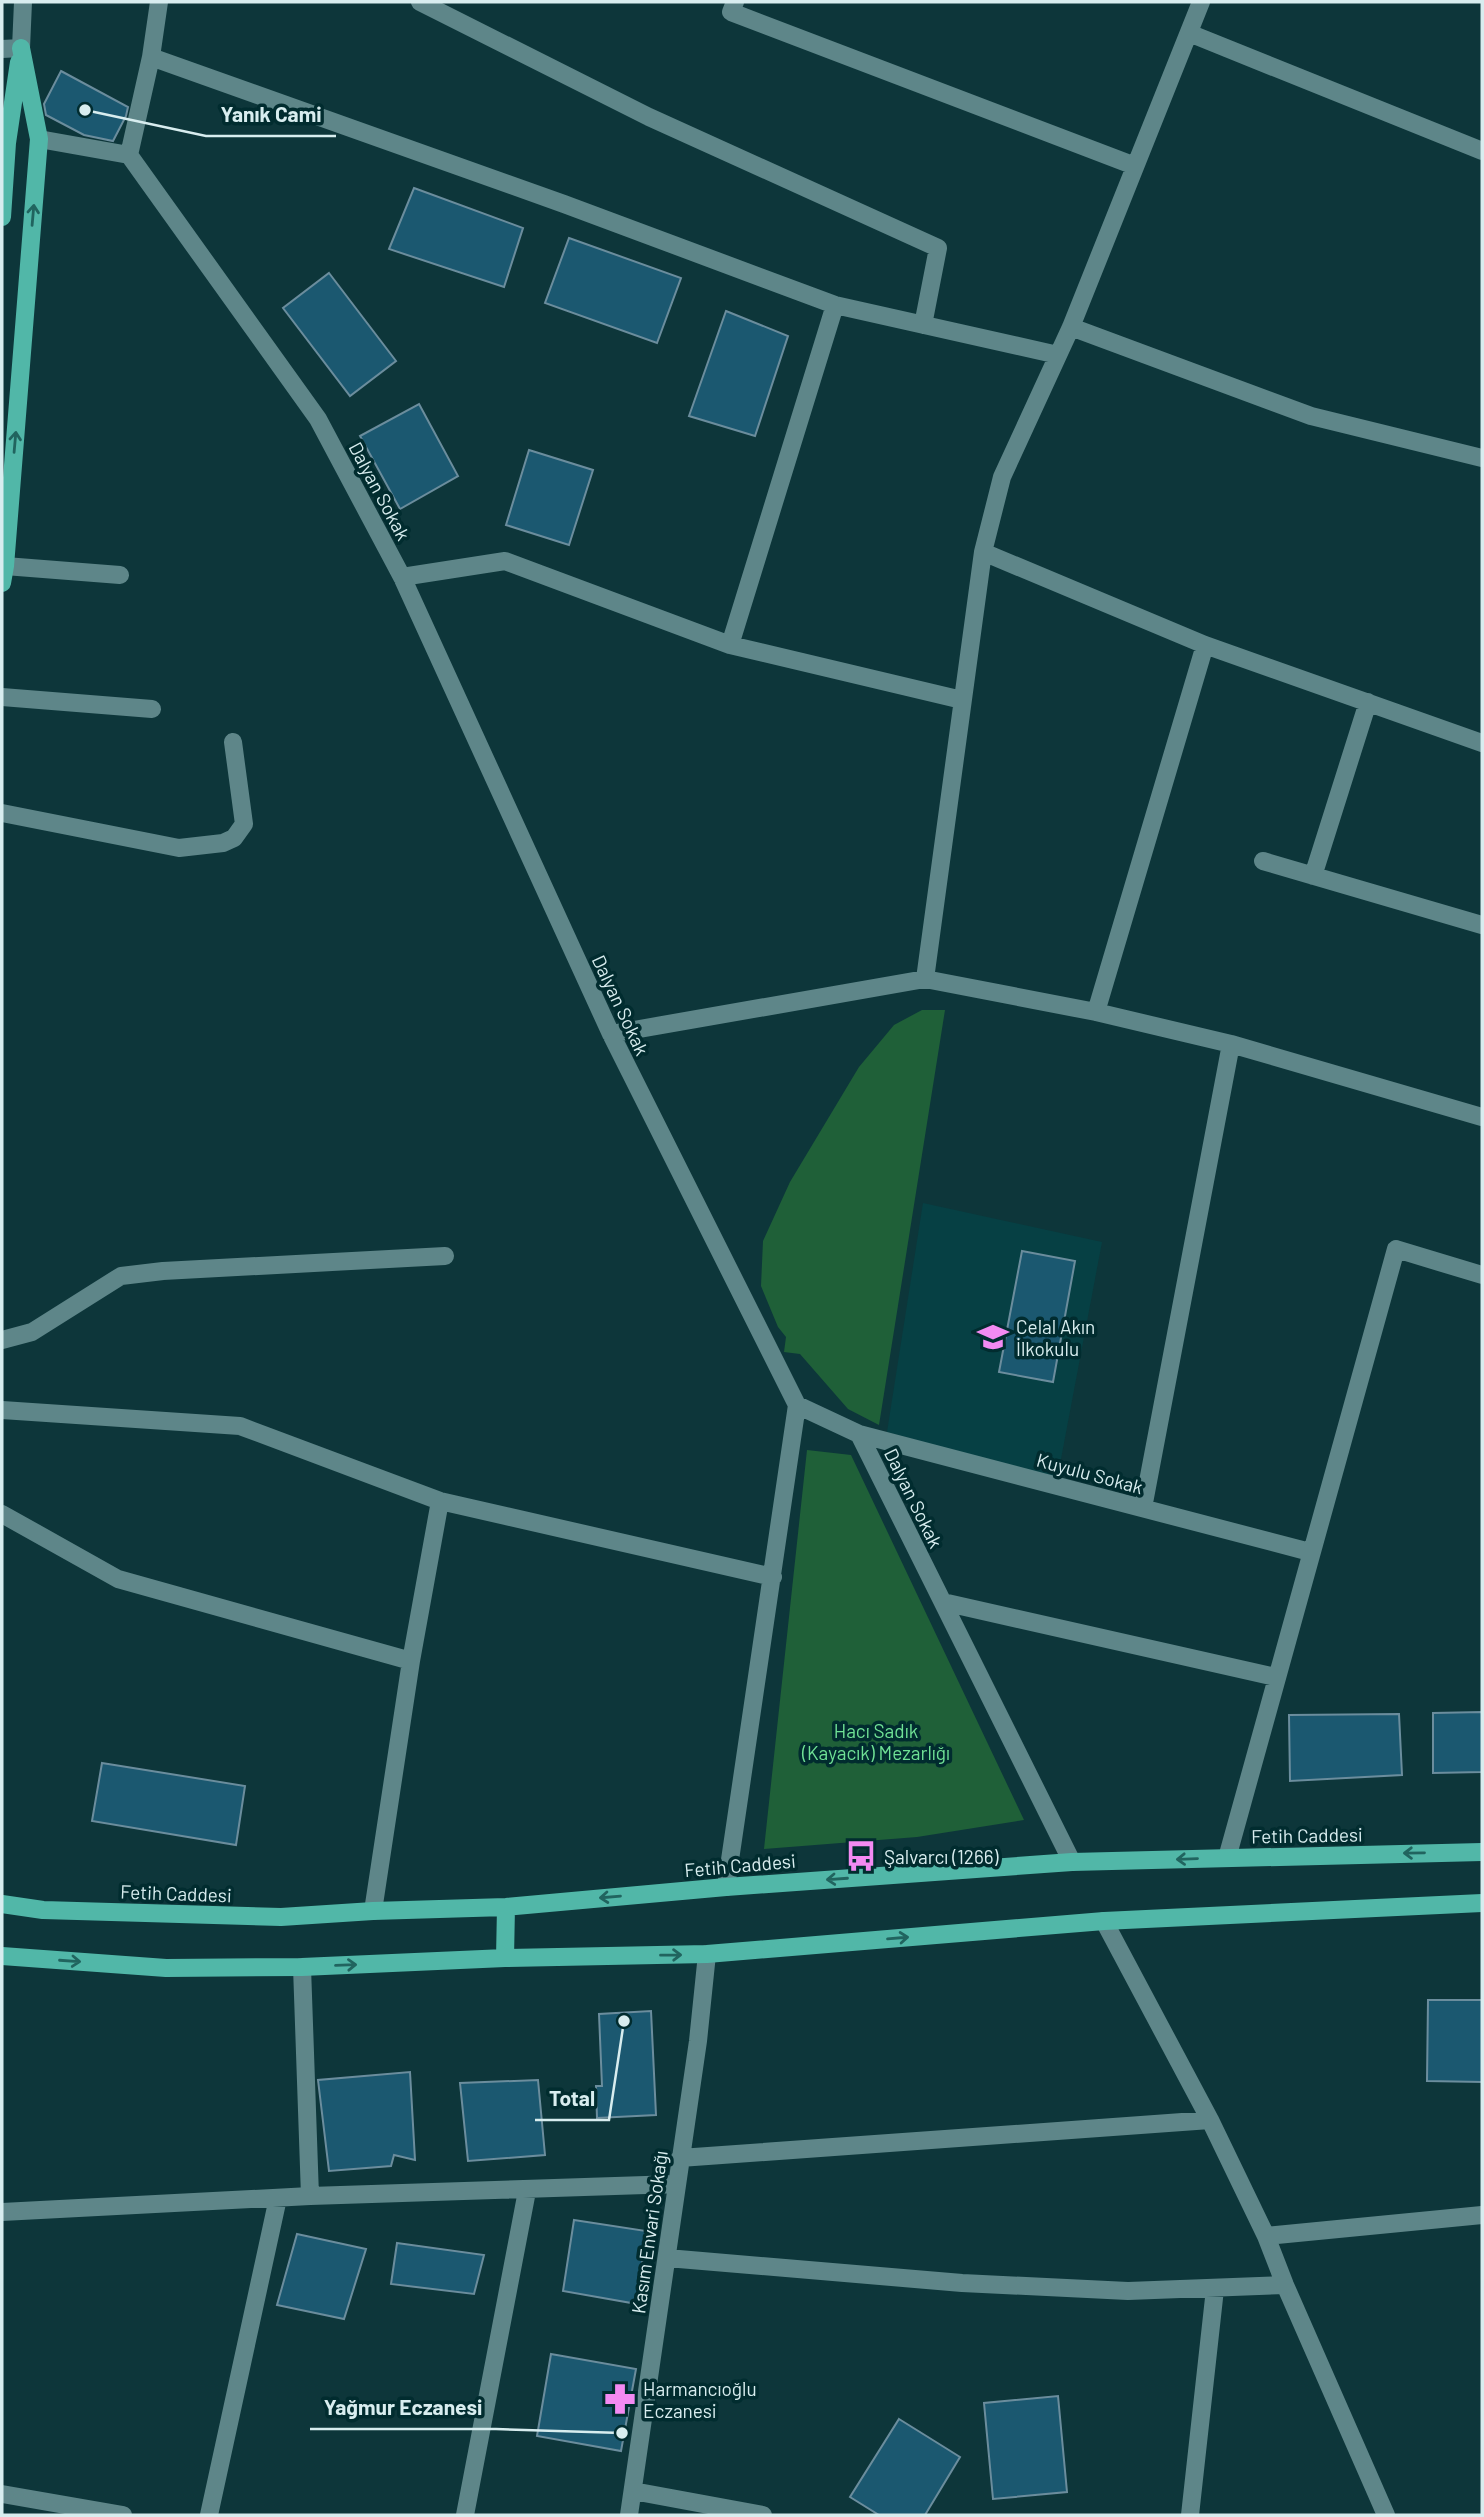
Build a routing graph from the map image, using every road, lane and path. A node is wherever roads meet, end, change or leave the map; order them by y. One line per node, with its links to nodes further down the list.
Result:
1 (23, 2): 7 (street)
2 (159, 2): 9 (street)
3 (419, 2): 16 (street)
4 (736, 2): 13 (street)
5 (1201, 2): 6 (street)
6 (1189, 33): 11 (street); 13 (street)
7 (22, 48): 8 (street); 10 (main road); 14 (main road)
8 (2, 49)
9 (151, 57): 12 (street); 15 (street)
10 (39, 139): 12 (street); 21 (main road, one-way to 10)
11 (1482, 151)
12 (129, 155): 23 (street, Dalyan Sokak)
13 (1135, 166): 17 (street)
14 (2, 217)
15 (835, 305): 16 (street); 24 (street)
16 (923, 325): 18 (street)
17 (1071, 327): 18 (street); 19 (street)
18 (1058, 355): 20 (street)
19 (1482, 458)
20 (983, 552): 25 (street); 27 (street)
21 (4, 574): 22 (street)
22 (120, 575)
23 (402, 577): 24 (street); 38 (street, Dalyan Sokak)
24 (730, 645): 27 (street)
25 (1205, 645): 28 (street); 37 (street)
26 (2, 697): 29 (street)
27 (962, 700): 36 (street)
28 (1368, 702): 31 (street); 34 (street)
29 (152, 709)
30 (233, 742): 32 (street)
31 (1482, 743)
32 (2, 813)
33 (1263, 861): 34 (street)
34 (1313, 876): 35 (street)
35 (1482, 925)
36 (925, 979): 37 (street); 38 (street)
37 (1096, 1012): 39 (street)
38 (611, 1034): 44 (street, Dalyan Sokak)
39 (1231, 1044): 40 (street); 48 (street)
40 (1482, 1117)
41 (445, 1256): 43 (street)
42 (1482, 1275): 50 (street)
43 (2, 1340)
44 (797, 1405): 46 (street); 51 (street)
45 (2, 1410): 47 (street)
46 (859, 1434): 48 (street, Kuyulu Sokak); 52 (street, Dalyan Sokak)
47 (440, 1501): 51 (street); 53 (street)
48 (1143, 1508): 50 (street, Kuyulu Sokak)
49 (2, 1514): 53 (street)
50 (1311, 1552): 54 (street)
51 (773, 1577): 58 (street)
52 (943, 1602): 54 (street); 57 (street, Dalyan Sokak)
53 (411, 1661): 62 (street)
54 (1275, 1677): 56 (street)
55 (1482, 1852): 56 (main road, Fetih Caddesi, one-way to 56)
56 (1227, 1858): 57 (main road, Fetih Caddesi, one-way to 57)
57 (1072, 1862): 58 (main road, Fetih Caddesi, one-way to 58)
58 (726, 1887): 61 (main road, Fetih Caddesi, one-way to 61)
59 (1482, 1903): 63 (main road)
60 (2, 1904): 62 (main road, Fetih Caddesi)
61 (506, 1907): 62 (main road, Fetih Caddesi); 66 (main road)
62 (373, 1910)
63 (1104, 1921): 64 (main road, one-way to 63); 68 (street)
64 (707, 1954): 66 (main road, one-way to 64); 69 (street, Kasım Envari Sokağı)
65 (2, 1956): 67 (main road, one-way to 67)
66 (505, 1958): 67 (main road, one-way to 66)
67 (302, 1967): 72 (street)
68 (1210, 2120): 69 (street); 76 (street)
69 (680, 2158): 70 (street, Kasım Envari Sokağı)
70 (676, 2185): 71 (street); 77 (street, Kasım Envari Sokağı)
71 (527, 2191): 72 (street); 84 (street)
72 (310, 2196): 73 (street)
73 (278, 2198): 74 (street); 83 (street)
74 (2, 2211)
75 (1482, 2215): 76 (street)
76 (1266, 2236): 78 (street)
77 (667, 2258): 79 (street); 80 (street, Kasım Envari Sokağı)
78 (1285, 2285): 79 (street); 88 (street)
79 (1215, 2289): 87 (street)
80 (633, 2491): 85 (street, Kasım Envari Sokağı); 86 (street)
81 (2, 2494): 82 (street)
82 (123, 2515)
83 (209, 2515)
84 (465, 2515)
85 (629, 2515)
86 (762, 2515)
87 (1190, 2515)
88 (1386, 2515)

